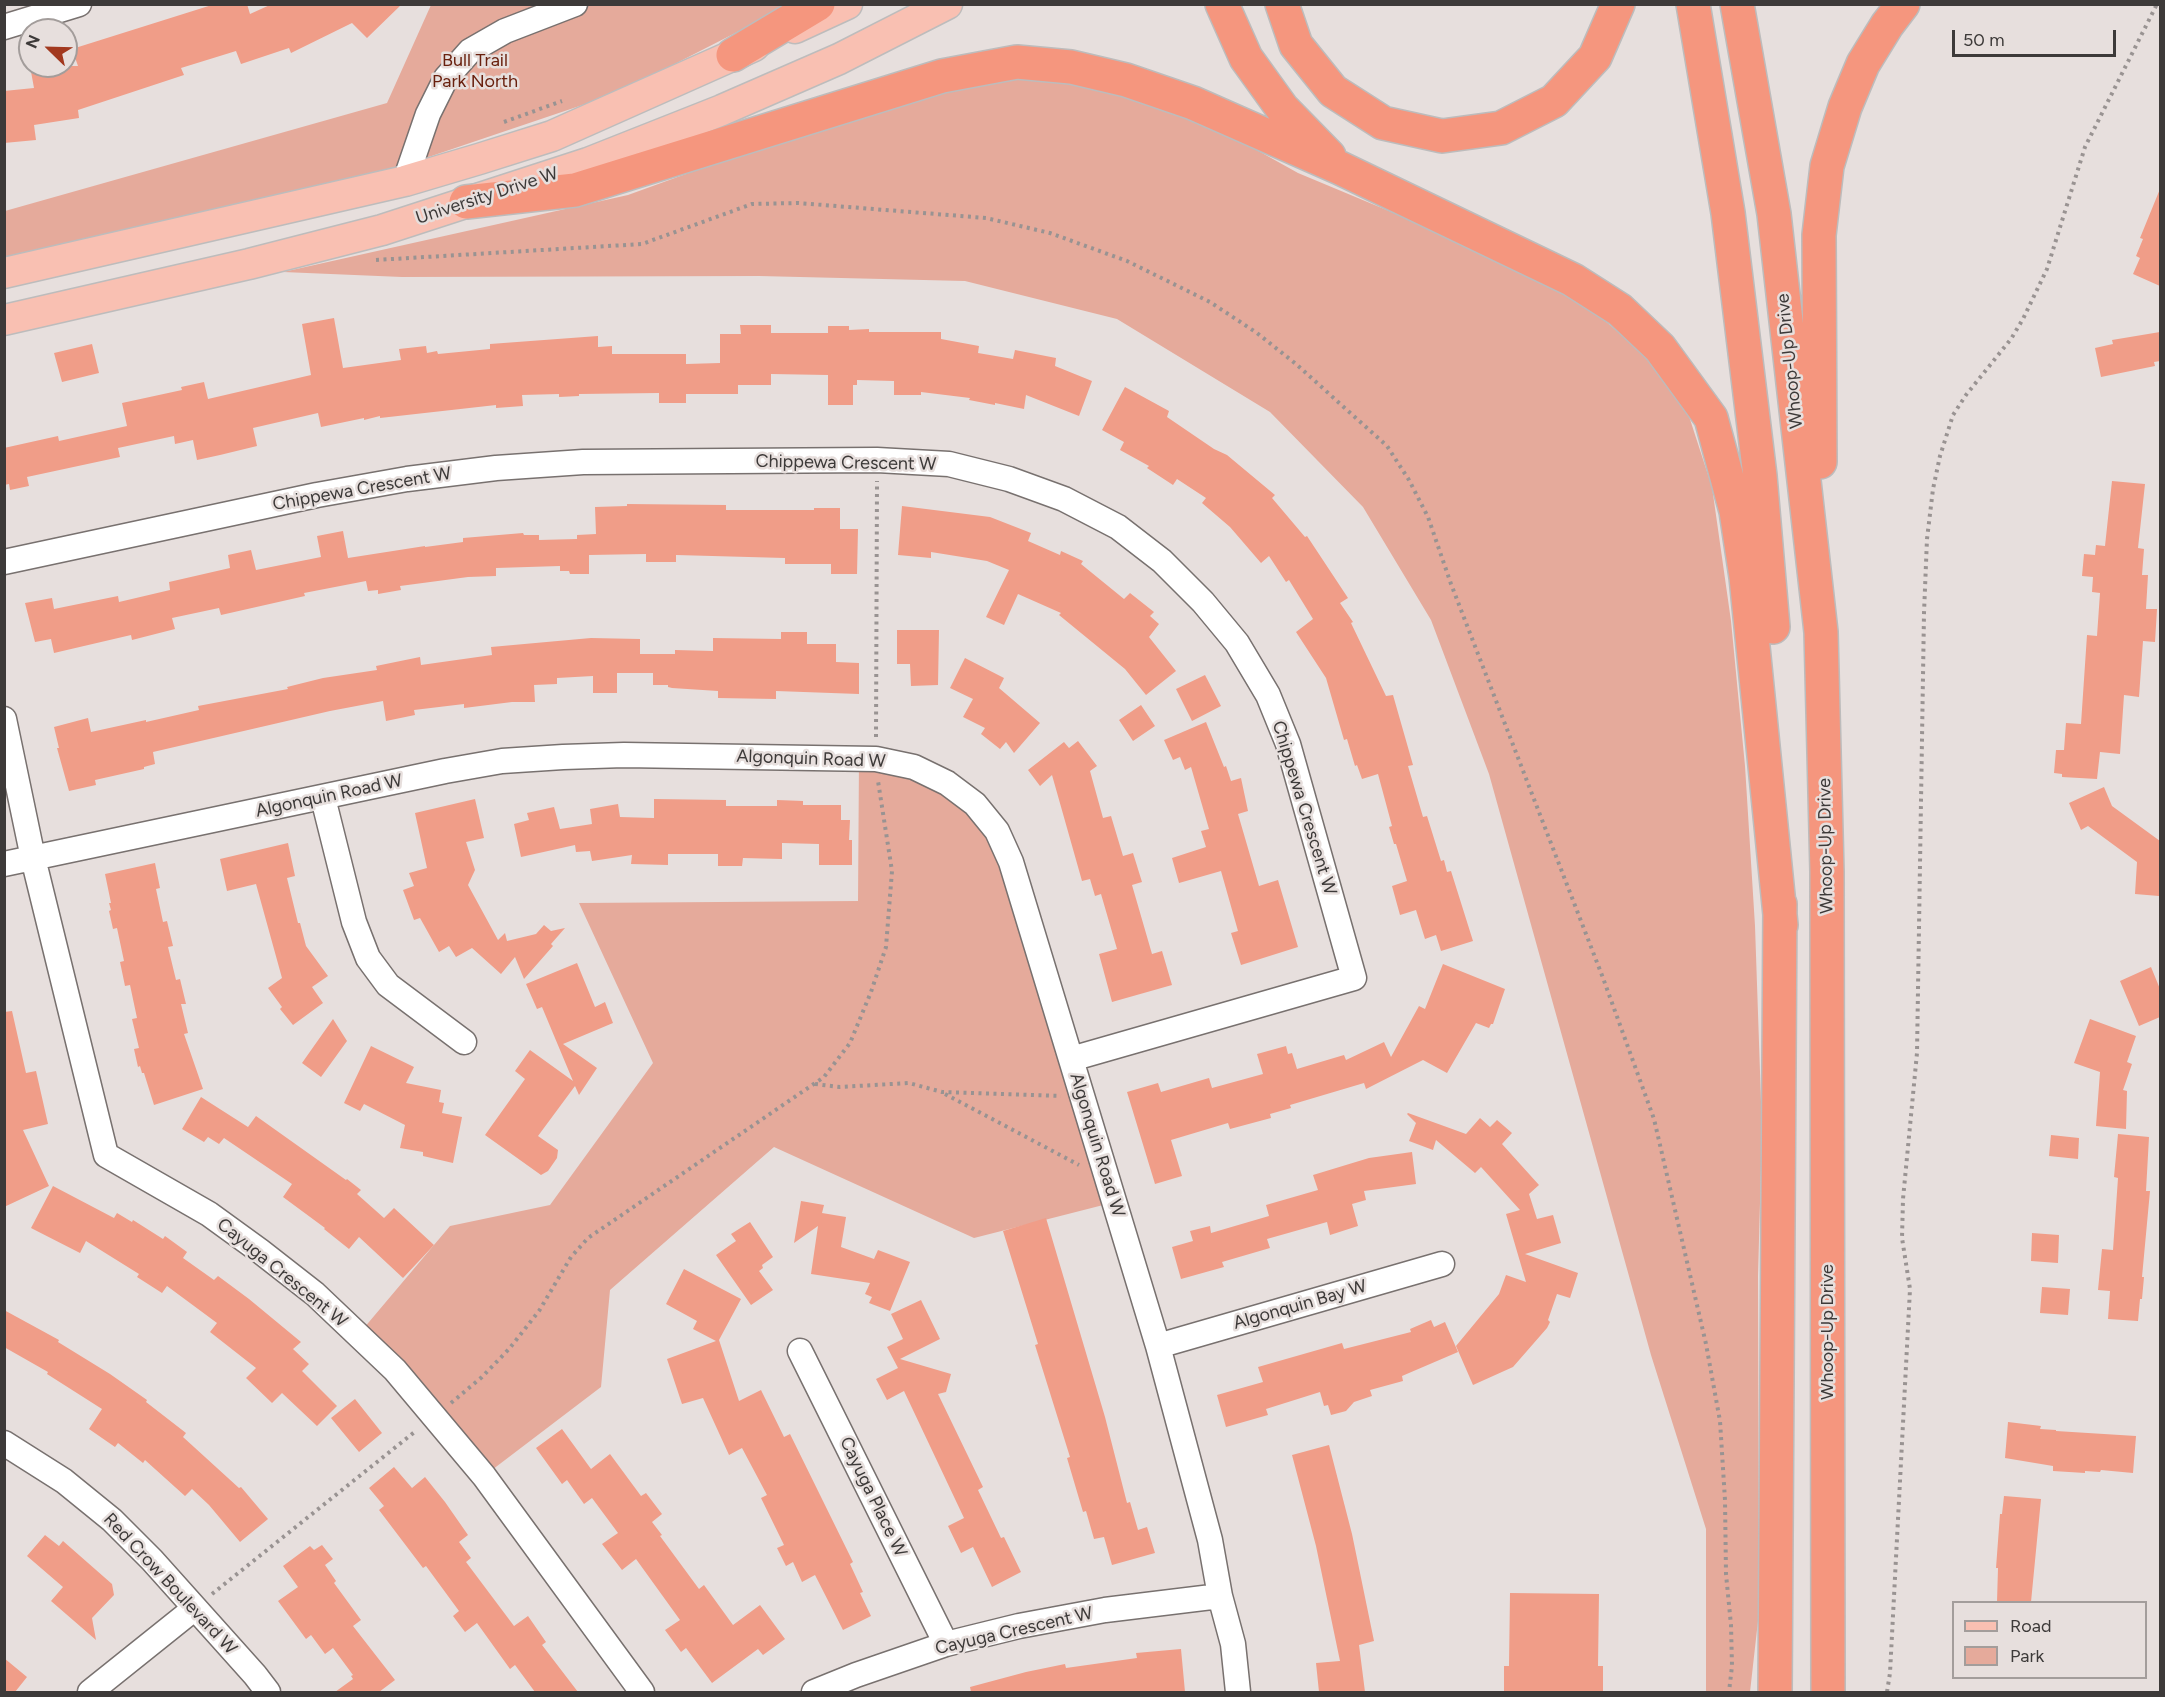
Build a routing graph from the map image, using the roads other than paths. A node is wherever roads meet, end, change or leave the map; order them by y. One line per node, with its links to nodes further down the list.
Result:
1 (80, 4): 12 (street)
2 (575, 4): 15 (street)
3 (818, 4): 13 (highway)
4 (847, 4): 13 (main road, University Drive W)
5 (947, 4): 16 (main road, University Drive W)
6 (1222, 4): 14 (highway)
7 (1282, 4): 8 (highway)
8 (1618, 4)
9 (1693, 4): 25 (highway)
10 (1737, 4): 20 (highway, Whoop-Up Drive)
11 (1903, 4): 20 (highway)
12 (4, 27)
13 (733, 56): 15 (main road, University Drive W)
14 (1340, 168): 16 (highway); 25 (highway)
15 (405, 181): 17 (main road, University Drive W)
16 (466, 202): 18 (main road, University Drive W)
17 (4, 273)
18 (4, 320)
19 (4, 562): 27 (street, Chippewa Crescent W)
20 (1821, 632): 41 (highway, Whoop-Up Drive)
21 (4, 719): 23 (street)
22 (323, 798): 23 (street, Algonquin Road W); 26 (street); 27 (street, Algonquin Road W)
23 (33, 858): 24 (street, Algonquin Road W); 37 (street, Cayuga Crescent W)
24 (4, 864)
25 (1781, 925): 40 (highway)
26 (464, 1042)
27 (1071, 1059): 29 (street, Algonquin Road W)
28 (1442, 1264): 29 (street, Algonquin Bay W)
29 (1158, 1346): 32 (street, Algonquin Road W)
30 (801, 1351): 34 (street, Cayuga Place W)
31 (4, 1443): 33 (street, Red Crow Boulevard W)
32 (1220, 1596): 34 (street, Cayuga Crescent W); 39 (street, Algonquin Road W)
33 (195, 1608): 35 (street); 36 (street, Red Crow Boulevard W)
34 (946, 1644): 38 (street, Cayuga Crescent W)
35 (90, 1692)
36 (268, 1692)
37 (642, 1692)
38 (814, 1692)
39 (1238, 1692)
40 (1775, 1692)
41 (1828, 1692)

